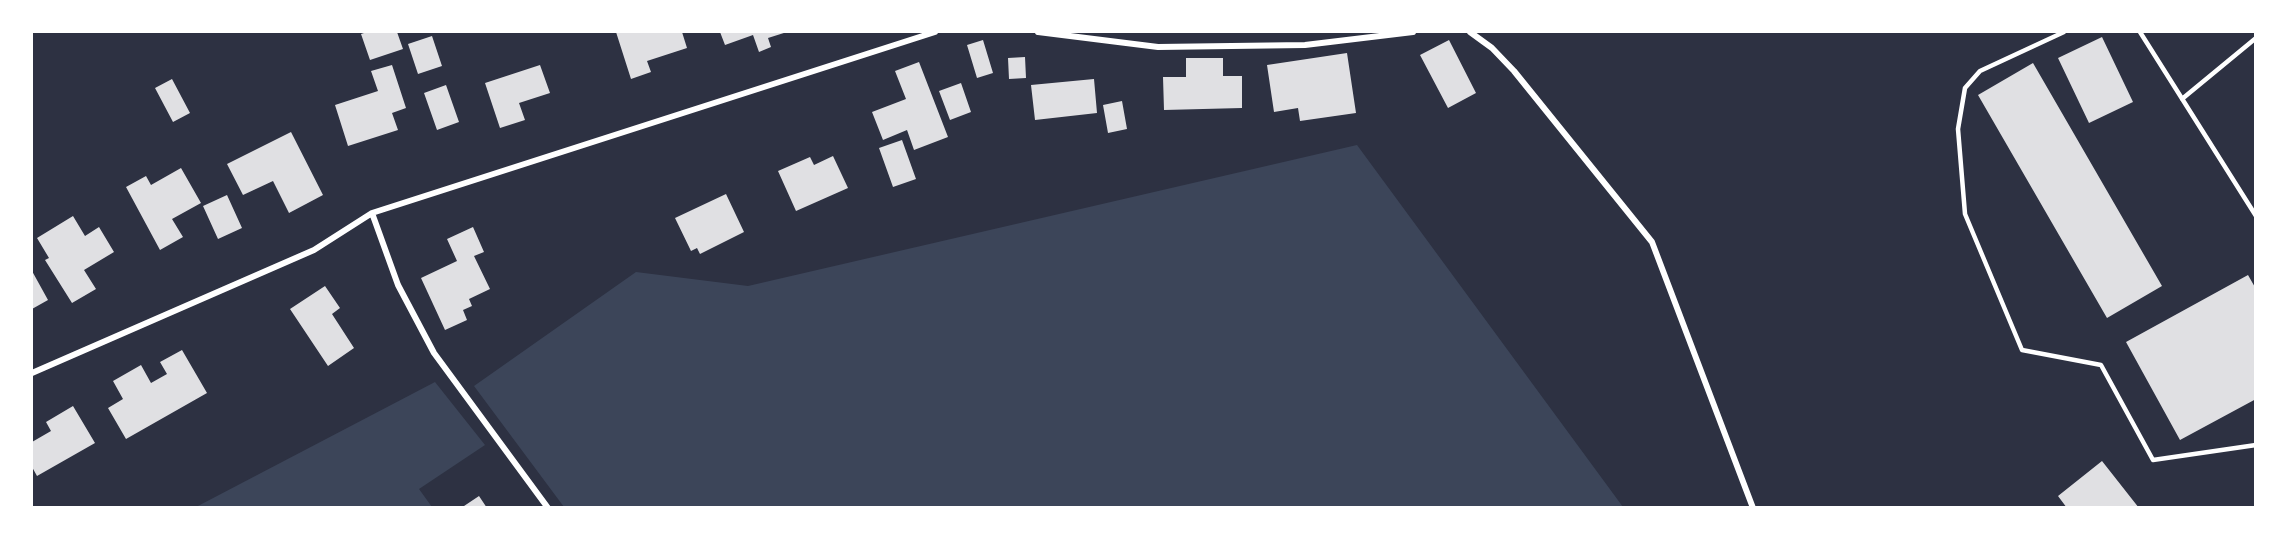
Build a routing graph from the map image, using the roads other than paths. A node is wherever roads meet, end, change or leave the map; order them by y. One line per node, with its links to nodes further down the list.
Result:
1 (936, 32): 9 (street)
2 (1038, 32): 3 (street)
3 (1413, 32)
4 (1470, 32): 14 (street)
5 (2064, 32): 12 (lane)
6 (2140, 32): 8 (lane)
7 (2256, 38): 8 (lane)
8 (2182, 99): 10 (lane)
9 (372, 213): 11 (street); 13 (street)
10 (2256, 216)
11 (32, 373)
12 (2256, 445)
13 (548, 507)
14 (1753, 507)

